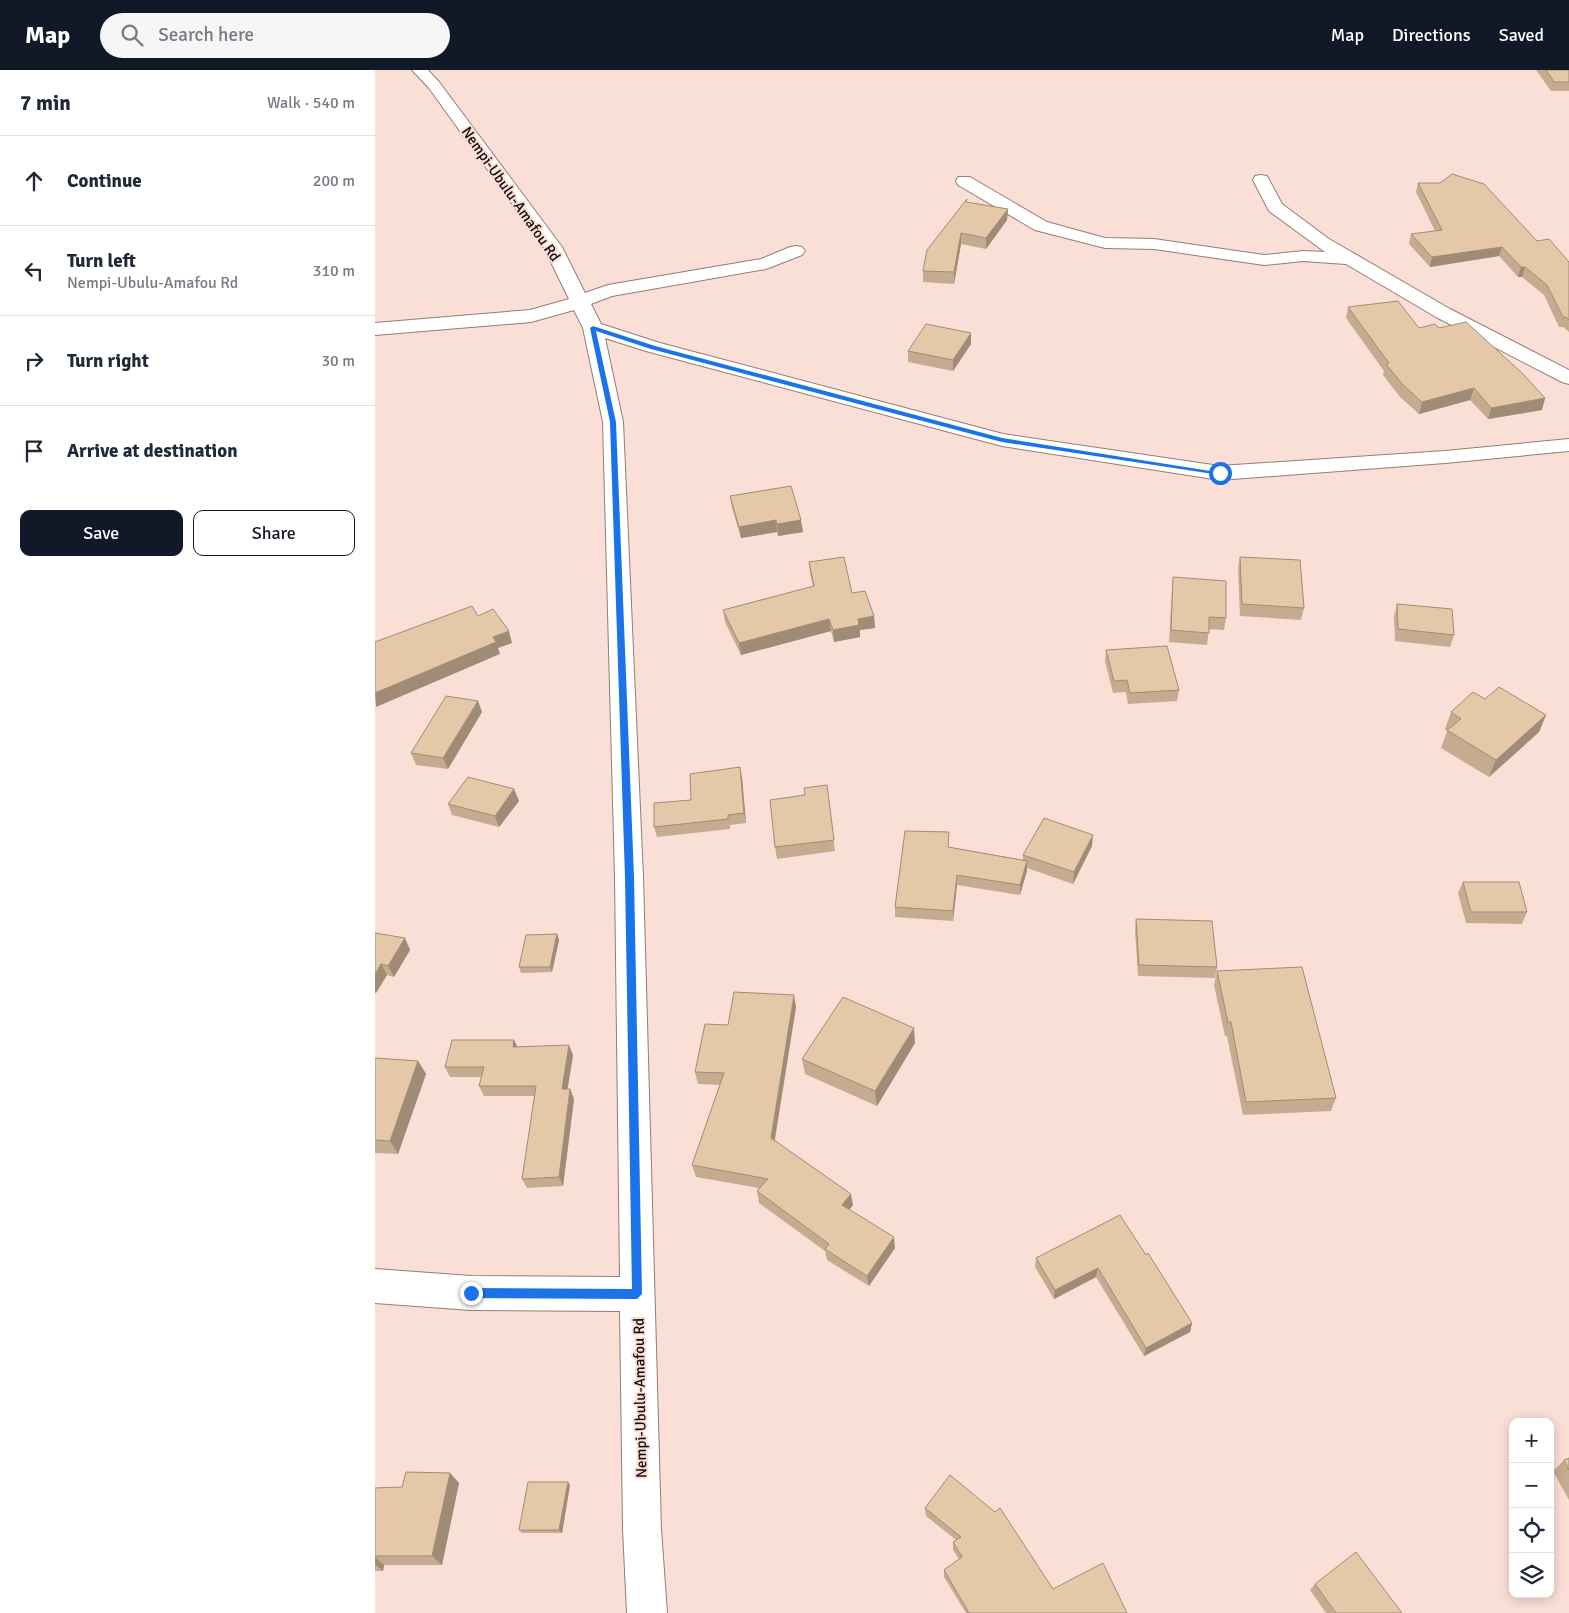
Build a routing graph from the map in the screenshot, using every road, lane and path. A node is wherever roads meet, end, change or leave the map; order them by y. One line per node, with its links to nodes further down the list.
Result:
1 (420, 70): 6 (street, Nempi-Ubulu-Amafou Rd)
2 (1261, 180): 5 (street)
3 (964, 181): 5 (street)
4 (796, 251): 6 (street)
5 (1351, 259): 9 (street)
6 (580, 302): 7 (street, Nempi-Ubulu-Amafou Rd); 8 (street)
7 (593, 328): 10 (street); 12 (street, Nempi-Ubulu-Amafou Rd)
8 (375, 329)
9 (1569, 378)
10 (1569, 445)
11 (375, 1286): 12 (street)
12 (637, 1294): 13 (street, Nempi-Ubulu-Amafou Rd)
13 (647, 1613)

